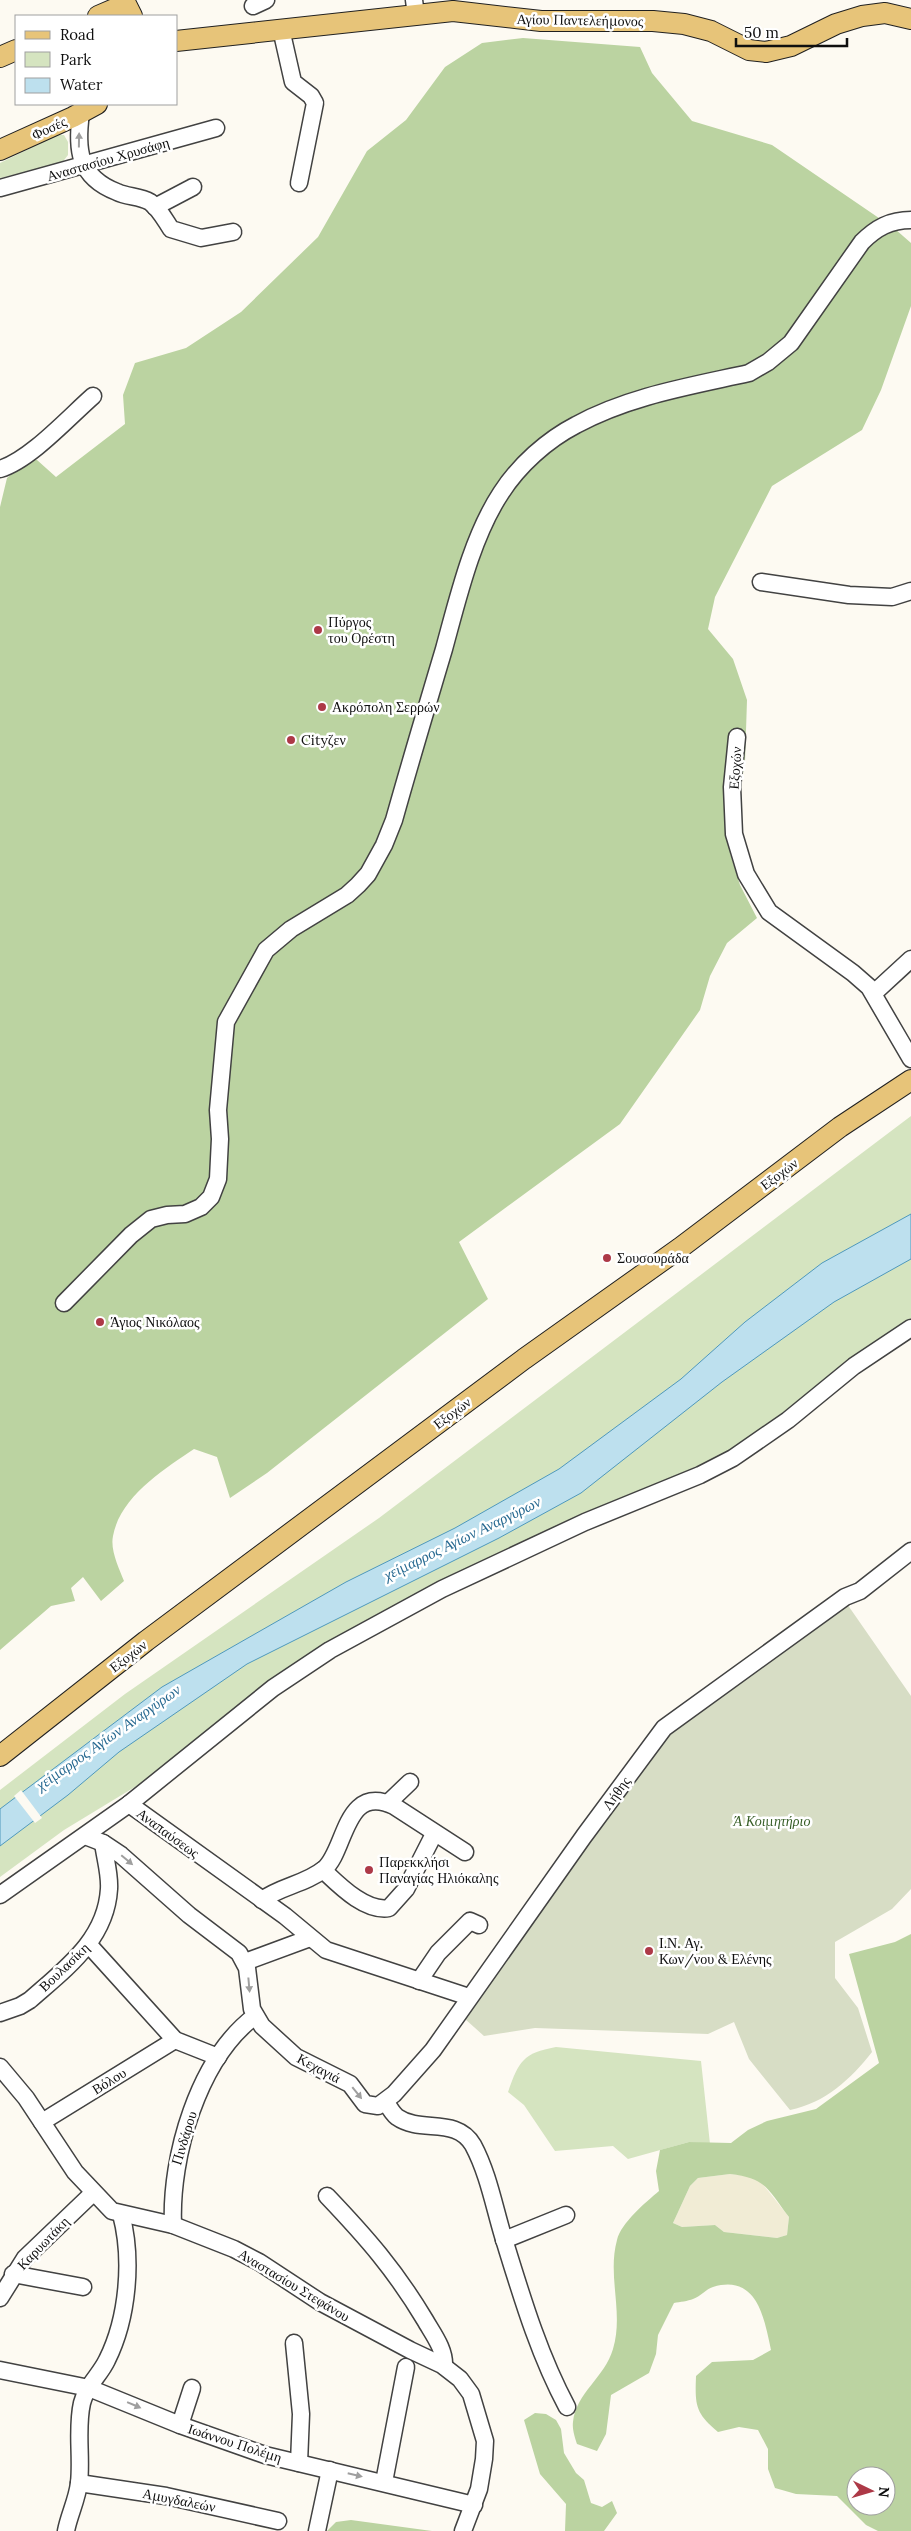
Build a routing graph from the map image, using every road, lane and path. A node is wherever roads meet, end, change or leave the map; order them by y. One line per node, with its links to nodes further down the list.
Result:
1 (131, 7): 3 (main road)
2 (415, 7): 4 (main road, Αγίου Παντελεήμονος); 5 (main road, Αγίου Παντελεήμονος)
3 (102, 15)
4 (911, 19)
5 (281, 29): 6 (main road, Αγίου Παντελεήμονος); 13 (street)
6 (178, 41)
7 (15, 50): 8 (main road)
8 (0, 56)
9 (89, 109): 11 (main road, Φοσές); 12 (street, one-way to 9)
10 (216, 128): 12 (street, Αναστασίου Χρυσάφη)
11 (0, 150)
12 (84, 166): 14 (street, Αναστασίου Χρυσάφη); 16 (street)
13 (299, 182)
14 (0, 188)
15 (193, 188): 16 (street)
16 (157, 209): 18 (street)
17 (911, 220): 28 (street)
18 (233, 232)
19 (93, 396): 20 (street)
20 (0, 470)
21 (761, 582): 22 (street)
22 (911, 590)
23 (737, 737): 25 (street, Εξοχών)
24 (911, 959): 25 (street)
25 (874, 993): 26 (street, Εξοχών)
26 (911, 1059)
27 (911, 1080): 31 (main road, Εξοχών)
28 (64, 1304)
29 (911, 1328): 33 (street)
30 (911, 1550): 47 (street, Λήθης)
31 (0, 1756)
32 (410, 1782): 34 (street)
33 (129, 1804): 36 (street, Αναπαύσεως); 41 (street, Αναπαύσεως)
34 (388, 1804): 35 (street); 39 (street)
35 (434, 1834): 38 (street); 39 (street)
36 (85, 1836): 37 (street); 40 (street, Αναπαύσεως)
37 (103, 1843): 44 (street, Βουλασίκη); 45 (street, one-way to 45)
38 (464, 1852)
39 (323, 1870): 41 (street)
40 (0, 1895)
41 (262, 1900): 43 (street, Αναπαύσεως)
42 (479, 1925): 46 (street)
43 (310, 1938): 45 (street); 46 (street, Αναπαύσεως)
44 (89, 1945): 48 (street, Βουλασίκη); 50 (street)
45 (245, 1962): 49 (street, Κεχαγιά, one-way to 49)
46 (419, 1981): 47 (street, Αναπαύσεως)
47 (470, 1997): 53 (street, Λήθης)
48 (0, 2013)
49 (255, 2016): 51 (street, Πινδάρου); 53 (street, Κεχαγιά, one-way to 53)
50 (175, 2040): 51 (street); 54 (street, Βόλου)
51 (218, 2056): 59 (street, Πινδάρου)
52 (0, 2067): 54 (street, Αναστασίου Στεφάνου)
53 (386, 2102): 60 (street)
54 (42, 2122): 55 (street, Αναστασίου Στεφάνου)
55 (93, 2193): 57 (street, Αναστασίου Στεφάνου); 61 (street, Καρυωτάκη)
56 (327, 2196): 65 (street)
57 (121, 2214): 59 (street, Αναστασίου Στεφάνου); 68 (street)
58 (566, 2215): 60 (street)
59 (173, 2225): 65 (street, Αναστασίου Στεφάνου)
60 (504, 2240): 70 (street)
61 (13, 2274): 62 (street); 63 (street, Καρυωτάκη)
62 (83, 2287)
63 (0, 2298)
64 (294, 2342): 72 (street)
65 (444, 2366): 76 (street, Αναστασίου Στεφάνου)
66 (406, 2367): 74 (street)
67 (0, 2370): 68 (street, Ιωάννου Πολέμη)
68 (89, 2388): 71 (street, Ιωάννου Πολέμη, one-way to 71); 75 (street)
69 (192, 2388): 71 (street)
70 (567, 2407)
71 (180, 2425): 72 (street, Ιωάννου Πολέμη)
72 (298, 2463): 73 (street, Ιωάννου Πολέμη)
73 (330, 2470): 74 (street, Ιωάννου Πολέμη, one-way to 74); 79 (street)
74 (384, 2482): 76 (street, Ιωάννου Πολέμη)
75 (79, 2483): 77 (street, Αμυγδαλεών); 78 (street)
76 (474, 2505): 80 (street, Αναστασίου Στεφάνου)
77 (278, 2521)
78 (66, 2531)
79 (317, 2531)
80 (463, 2531)

